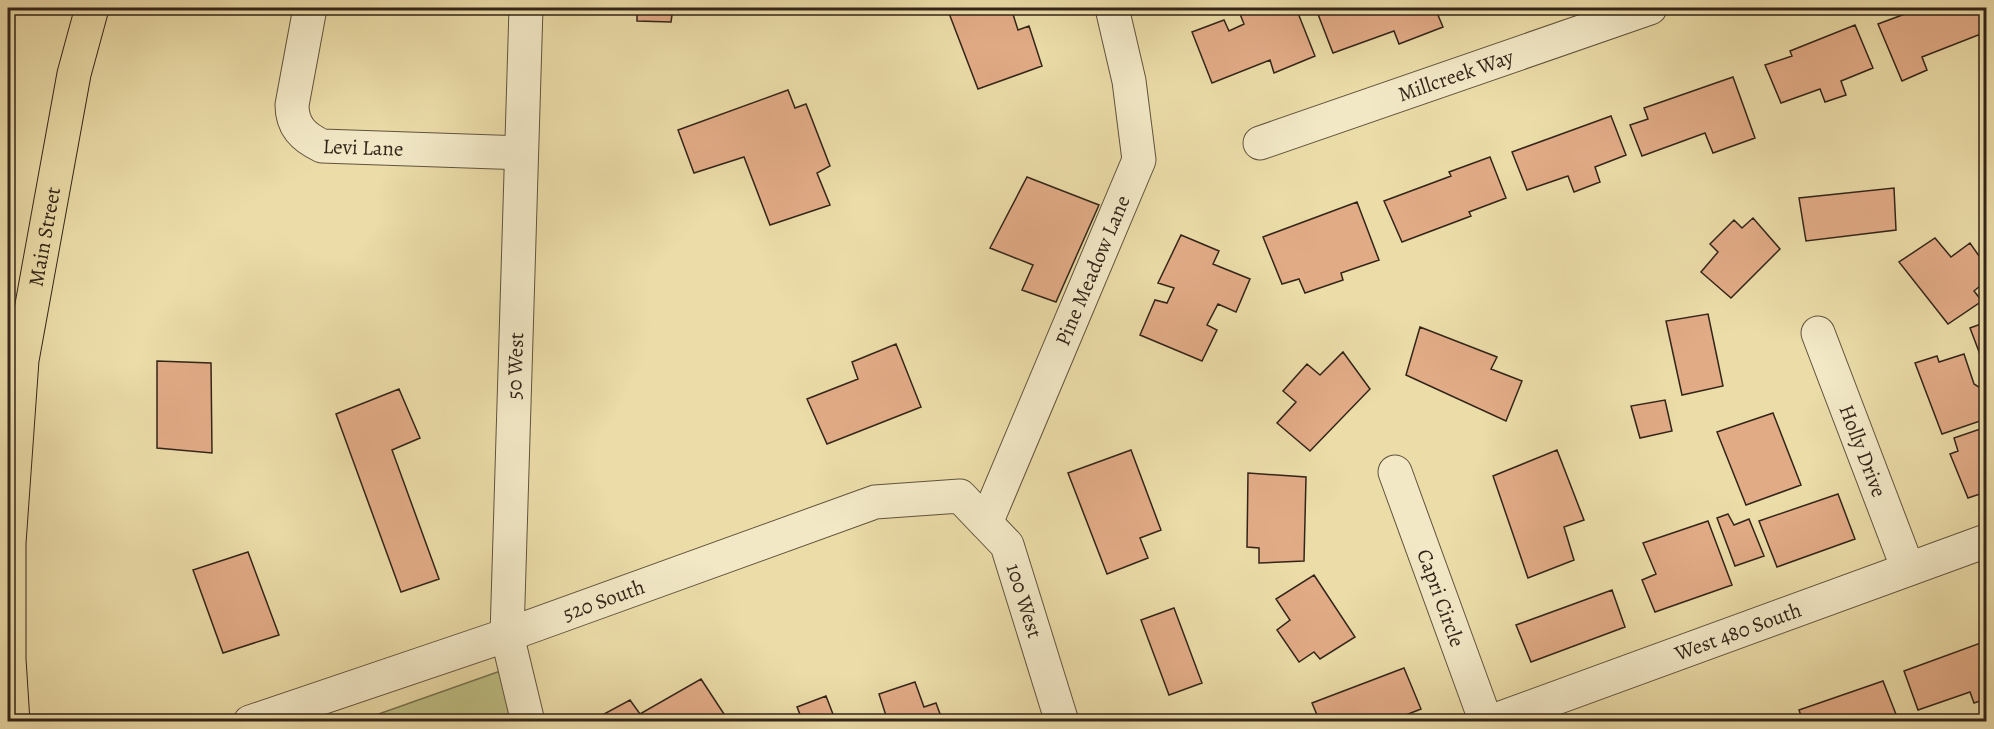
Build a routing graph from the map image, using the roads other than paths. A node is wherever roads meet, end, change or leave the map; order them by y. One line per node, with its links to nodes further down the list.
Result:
1 (92, 8): 15 (highway, Main Street)
2 (310, 8): 7 (street, Levi Lane)
3 (526, 8): 7 (street, 50 West)
4 (1112, 8): 11 (street, Pine Meadow Lane)
5 (1650, 8): 6 (street, Millcreek Way)
6 (1260, 143)
7 (521, 153): 14 (street, 50 West)
8 (1818, 333): 13 (street, Holly Drive)
9 (1395, 472): 19 (street, Capri Circle)
10 (960, 496): 11 (street, 100 West); 14 (street, 520 South)
11 (986, 523): 18 (street, 100 West)
12 (1986, 541): 13 (street, West 480 South)
13 (1908, 569): 19 (street, West 480 South)
14 (507, 635): 16 (street, 520 South); 17 (street, 50 West)
15 (13, 722)
16 (250, 722)
17 (528, 722)
18 (1062, 722)
19 (1488, 722)

